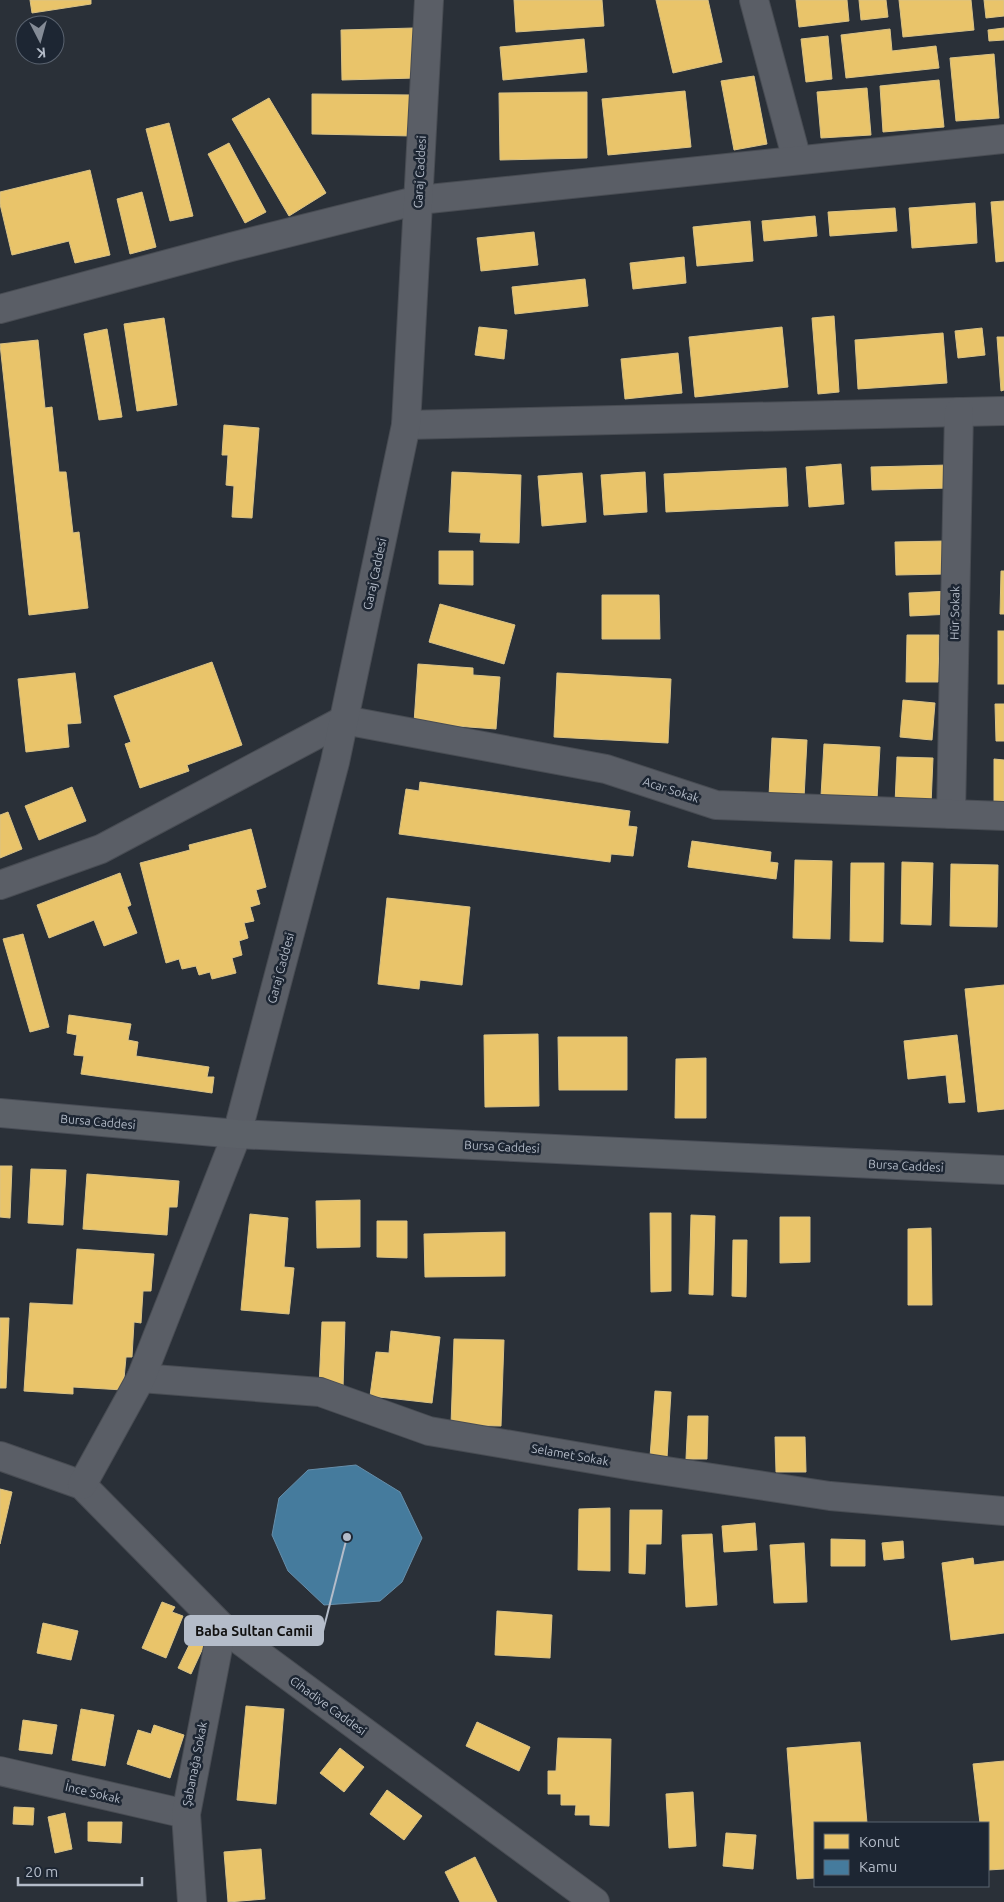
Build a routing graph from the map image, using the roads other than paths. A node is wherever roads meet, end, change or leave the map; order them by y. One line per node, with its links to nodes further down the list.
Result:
1 (429, 0): 5 (street, Garaj Caddesi)
2 (754, 0): 4 (street)
3 (1004, 138): 4 (street)
4 (797, 160): 5 (street)
5 (419, 200): 6 (street); 9 (street, Garaj Caddesi)
6 (0, 309)
7 (1004, 411): 8 (street)
8 (959, 412): 9 (street); 11 (street, Hür Sokak)
9 (406, 425): 10 (street, Garaj Caddesi)
10 (344, 720): 11 (street, Acar Sokak); 13 (street); 15 (street, Garaj Caddesi)
11 (951, 814): 12 (street, Acar Sokak)
12 (1004, 816)
13 (0, 885)
14 (0, 1113): 15 (main road, Bursa Caddesi)
15 (237, 1134): 16 (main road, Bursa Caddesi); 17 (street, Garaj Caddesi)
16 (1004, 1170)
17 (141, 1378): 19 (street, Garaj Caddesi); 20 (street, Selamet Sokak)
18 (0, 1456): 19 (street)
19 (82, 1485): 21 (street, Cihadiye Caddesi)
20 (1004, 1511)
21 (222, 1627): 23 (street, Şabanağa Sokak); 25 (street, Cihadiye Caddesi)
22 (0, 1771): 23 (street, İnce Sokak)
23 (186, 1814): 24 (street, Şabanağa Sokak)
24 (192, 1902)
25 (595, 1902)

